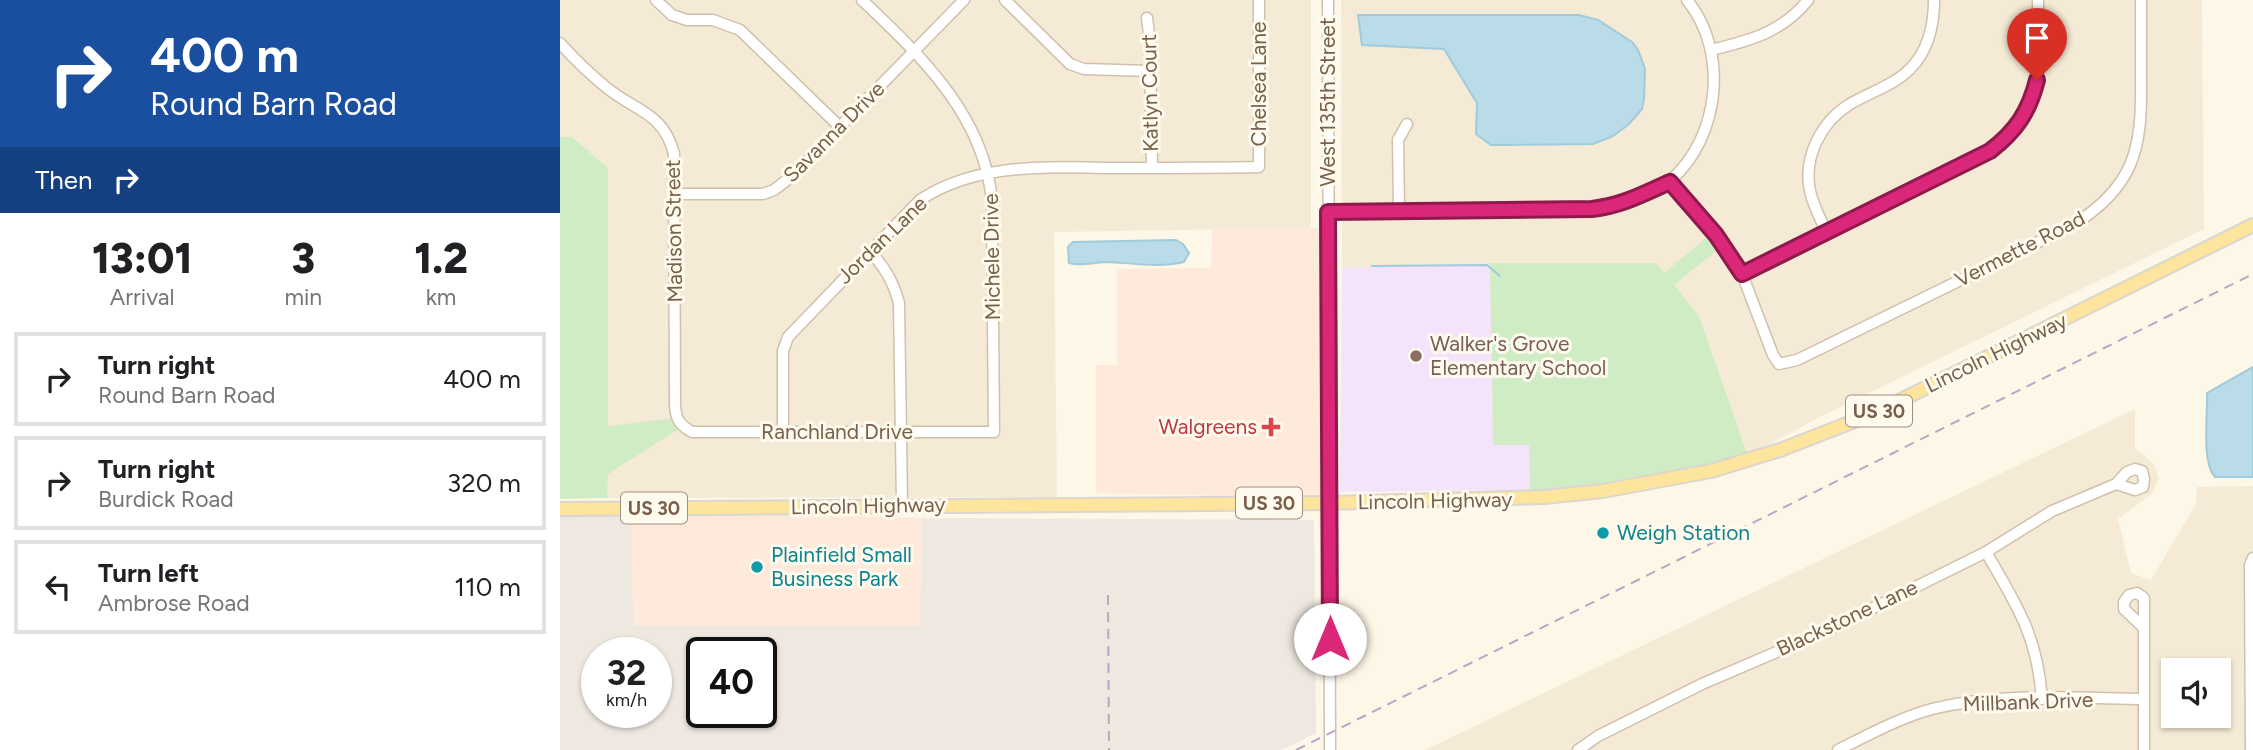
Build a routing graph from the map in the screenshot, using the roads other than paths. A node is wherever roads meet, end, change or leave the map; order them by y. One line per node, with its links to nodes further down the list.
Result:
1 (656, 0): 18 (street)
2 (862, 0): 14 (street, Michele Drive)
3 (964, 0): 14 (street, Savanna Drive)
4 (1005, 0): 16 (street)
5 (1259, 0): 19 (street, Chelsea Lane)
6 (1328, 0): 25 (street, West 135th Street)
7 (1688, 0): 15 (street)
8 (1808, 0): 15 (street)
9 (1934, 0): 27 (street)
10 (2038, 0): 27 (street)
11 (2141, 0): 29 (street, Vermette Road)
12 (1147, 18): 16 (street, Katlyn Court)
13 (560, 43): 23 (street, Madison Street)
14 (915, 50): 18 (street, Savanna Drive); 21 (street, Michele Drive)
15 (1712, 50): 22 (street)
16 (1150, 71): 20 (street, Katlyn Court)
17 (1407, 124): 24 (street)
18 (840, 127): 23 (street, Savanna Drive)
19 (1259, 167): 20 (street, Jordan Lane)
20 (1152, 168): 21 (street, Jordan Lane)
21 (989, 173): 28 (street, Jordan Lane); 33 (street, Michele Drive)
22 (1670, 182): 24 (street); 29 (street)
23 (674, 194): 30 (street, Madison Street)
24 (1399, 210): 25 (street)
25 (1328, 212): 35 (street, West 135th Street)
26 (2253, 225): 35 (main road, Lincoln Highway / US 30)
27 (1826, 231): 29 (street)
28 (870, 251): 31 (street); 32 (street, Jordan Lane)
29 (1742, 274)
30 (682, 426): 32 (street, Ranchland Drive)
31 (901, 431): 32 (street, Ranchland Drive); 33 (street, Ranchland Drive); 36 (street)
32 (783, 432)
33 (994, 432)
34 (2116, 485): 38 (street, Blackstone Lane)
35 (1329, 503): 36 (main road, Lincoln Highway / US 30); 43 (street, West 135th Street)
36 (902, 505): 37 (main road, Lincoln Highway / US 30)
37 (560, 509)
38 (1986, 552): 41 (street); 44 (street, Blackstone Lane)
39 (2253, 558): 47 (street)
40 (2143, 628): 42 (street)
41 (2042, 699): 42 (street, Millbank Drive); 45 (street, Millbank Drive)
42 (2143, 699): 46 (street)
43 (1330, 750)
44 (1578, 750)
45 (1838, 750)
46 (2144, 750)
47 (2251, 750)

